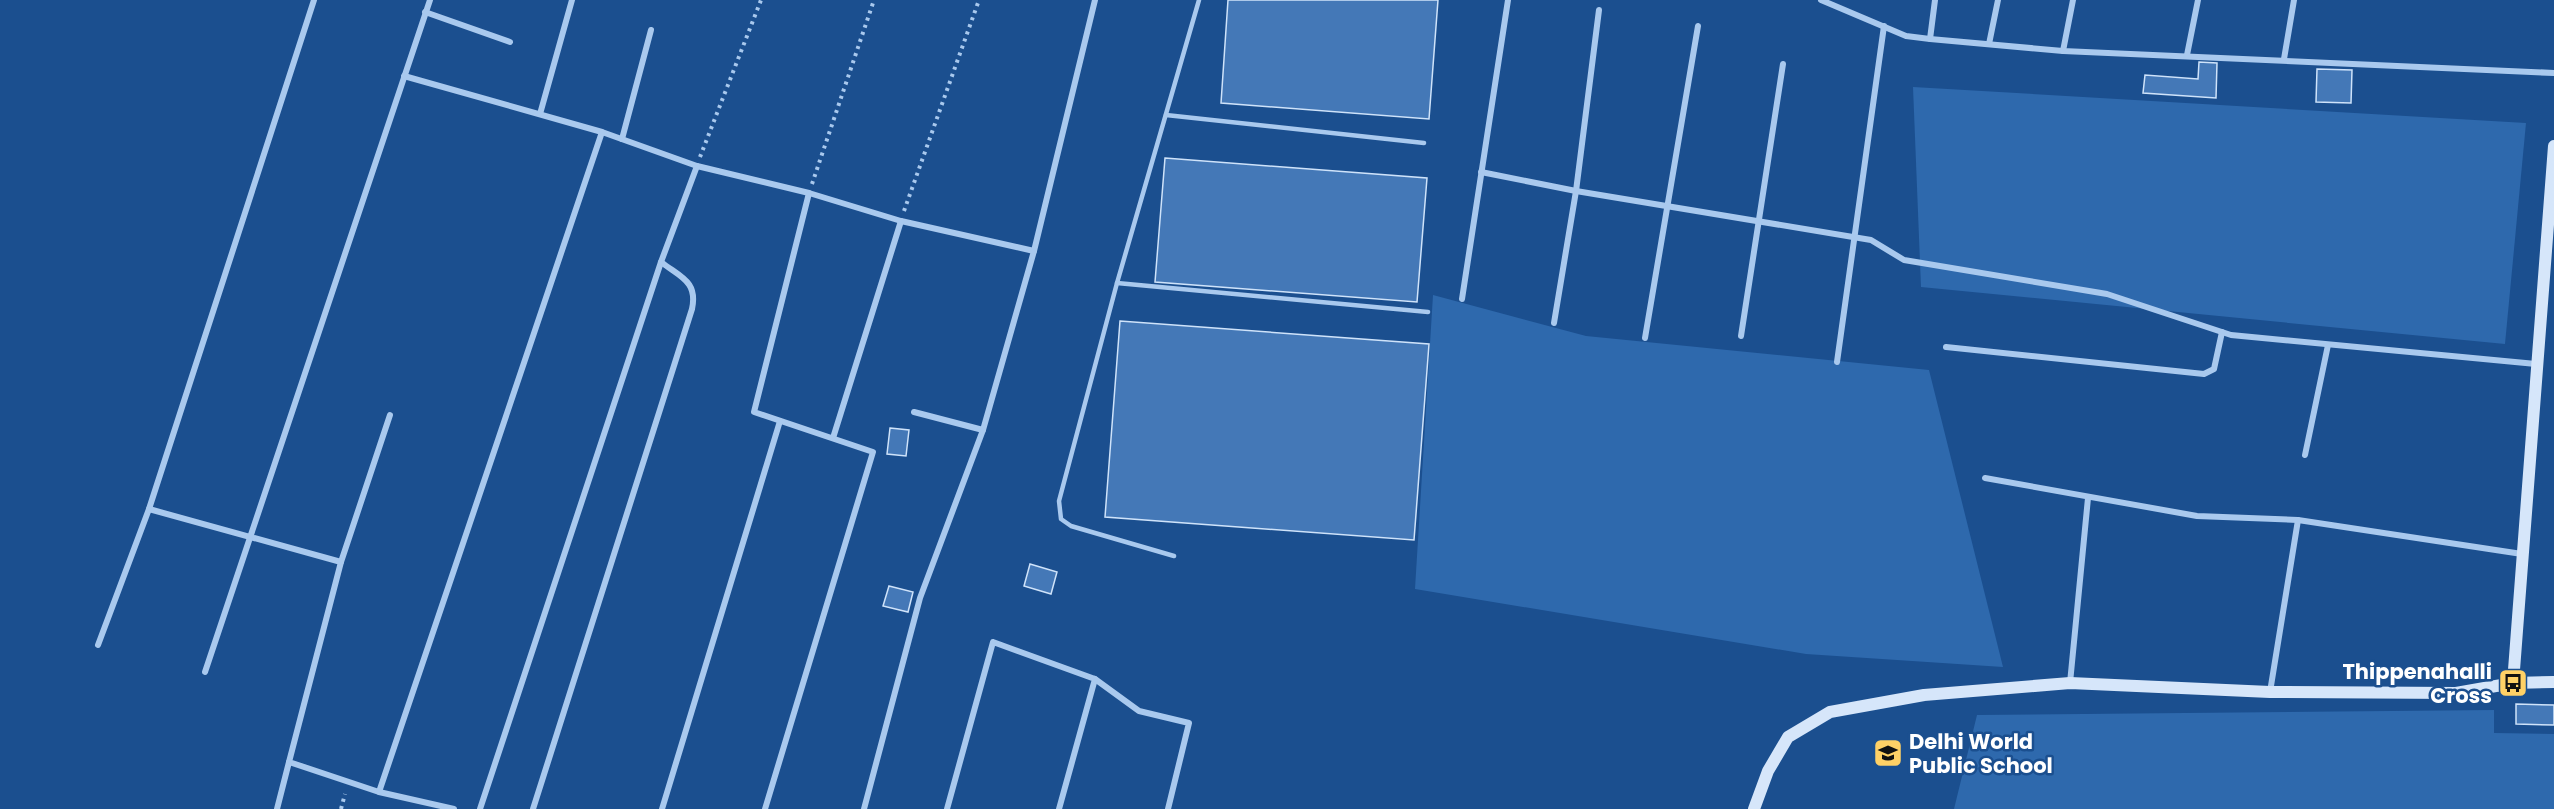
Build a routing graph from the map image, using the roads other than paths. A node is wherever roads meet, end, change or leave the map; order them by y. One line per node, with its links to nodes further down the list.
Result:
1 (314, 0): 62 (street)
2 (430, 0): 14 (street)
3 (572, 0): 27 (street)
4 (1095, 0): 41 (street)
5 (1199, 0): 28 (lane)
6 (1508, 0): 34 (street)
7 (1821, 0): 16 (street)
8 (1935, 0): 18 (street)
9 (1998, 0): 20 (street)
10 (2073, 0): 21 (street)
11 (2198, 0): 22 (street)
12 (2294, 0): 23 (street)
13 (1599, 10): 35 (street)
14 (425, 12): 19 (street); 26 (street)
15 (1698, 26): 37 (street)
16 (1884, 26): 18 (street); 40 (street)
17 (651, 30): 30 (street)
18 (1930, 39): 20 (street)
19 (510, 42)
20 (1989, 44): 21 (street)
21 (2063, 51): 22 (street)
22 (2187, 55): 23 (street)
23 (2284, 59): 25 (street)
24 (1783, 64): 39 (street)
25 (2554, 74)
26 (404, 76): 27 (street); 64 (street)
27 (540, 114): 29 (street)
28 (1166, 116): 31 (lane); 43 (lane)
29 (602, 132): 30 (street); 76 (street)
30 (622, 139): 33 (street)
31 (1424, 143)
32 (2554, 146): 53 (street)
33 (697, 166): 36 (street); 42 (street)
34 (1481, 172): 35 (street); 44 (street)
35 (1576, 191): 37 (street); 46 (street)
36 (809, 193): 38 (street); 56 (street)
37 (1669, 207): 39 (street); 49 (street)
38 (901, 220): 41 (street); 58 (street)
39 (1756, 222): 40 (street); 48 (street)
40 (1855, 236): 47 (street); 52 (street)
41 (1034, 251): 57 (street)
42 (661, 262): 79 (street); 80 (street)
43 (1118, 283): 45 (lane); 66 (lane)
44 (1462, 299)
45 (1428, 312)
46 (1554, 323)
47 (2222, 332): 50 (street); 51 (street)
48 (1740, 336)
49 (1646, 338)
50 (2328, 345): 53 (street); 59 (street)
51 (1946, 347)
52 (1837, 362)
53 (2536, 364): 65 (street)
54 (914, 412): 57 (street)
55 (390, 415): 67 (street)
56 (780, 421): 58 (street); 81 (street)
57 (983, 430): 83 (street)
58 (833, 438): 82 (street)
59 (2305, 455)
60 (1985, 478): 61 (street)
61 (2088, 498): 63 (street); 72 (street)
62 (149, 509): 64 (street); 68 (street)
63 (2298, 520): 65 (street); 74 (street)
64 (251, 537): 67 (street); 69 (street)
65 (2522, 554): 73 (street)
66 (1174, 556)
67 (341, 562): 75 (street)
68 (98, 645)
69 (205, 672)
70 (1095, 679): 84 (street); 85 (street); 86 (street)
71 (2554, 682): 73 (street)
72 (2070, 683): 74 (street); 87 (street)
73 (2513, 683): 74 (street)
74 (2270, 692)
75 (289, 762): 76 (street); 77 (street)
76 (379, 792): 78 (street)
77 (277, 809)
78 (454, 809)
79 (480, 809)
80 (533, 809)
81 (662, 809)
82 (765, 809)
83 (864, 809)
84 (946, 809)
85 (1059, 809)
86 (1168, 809)
87 (1754, 809)

